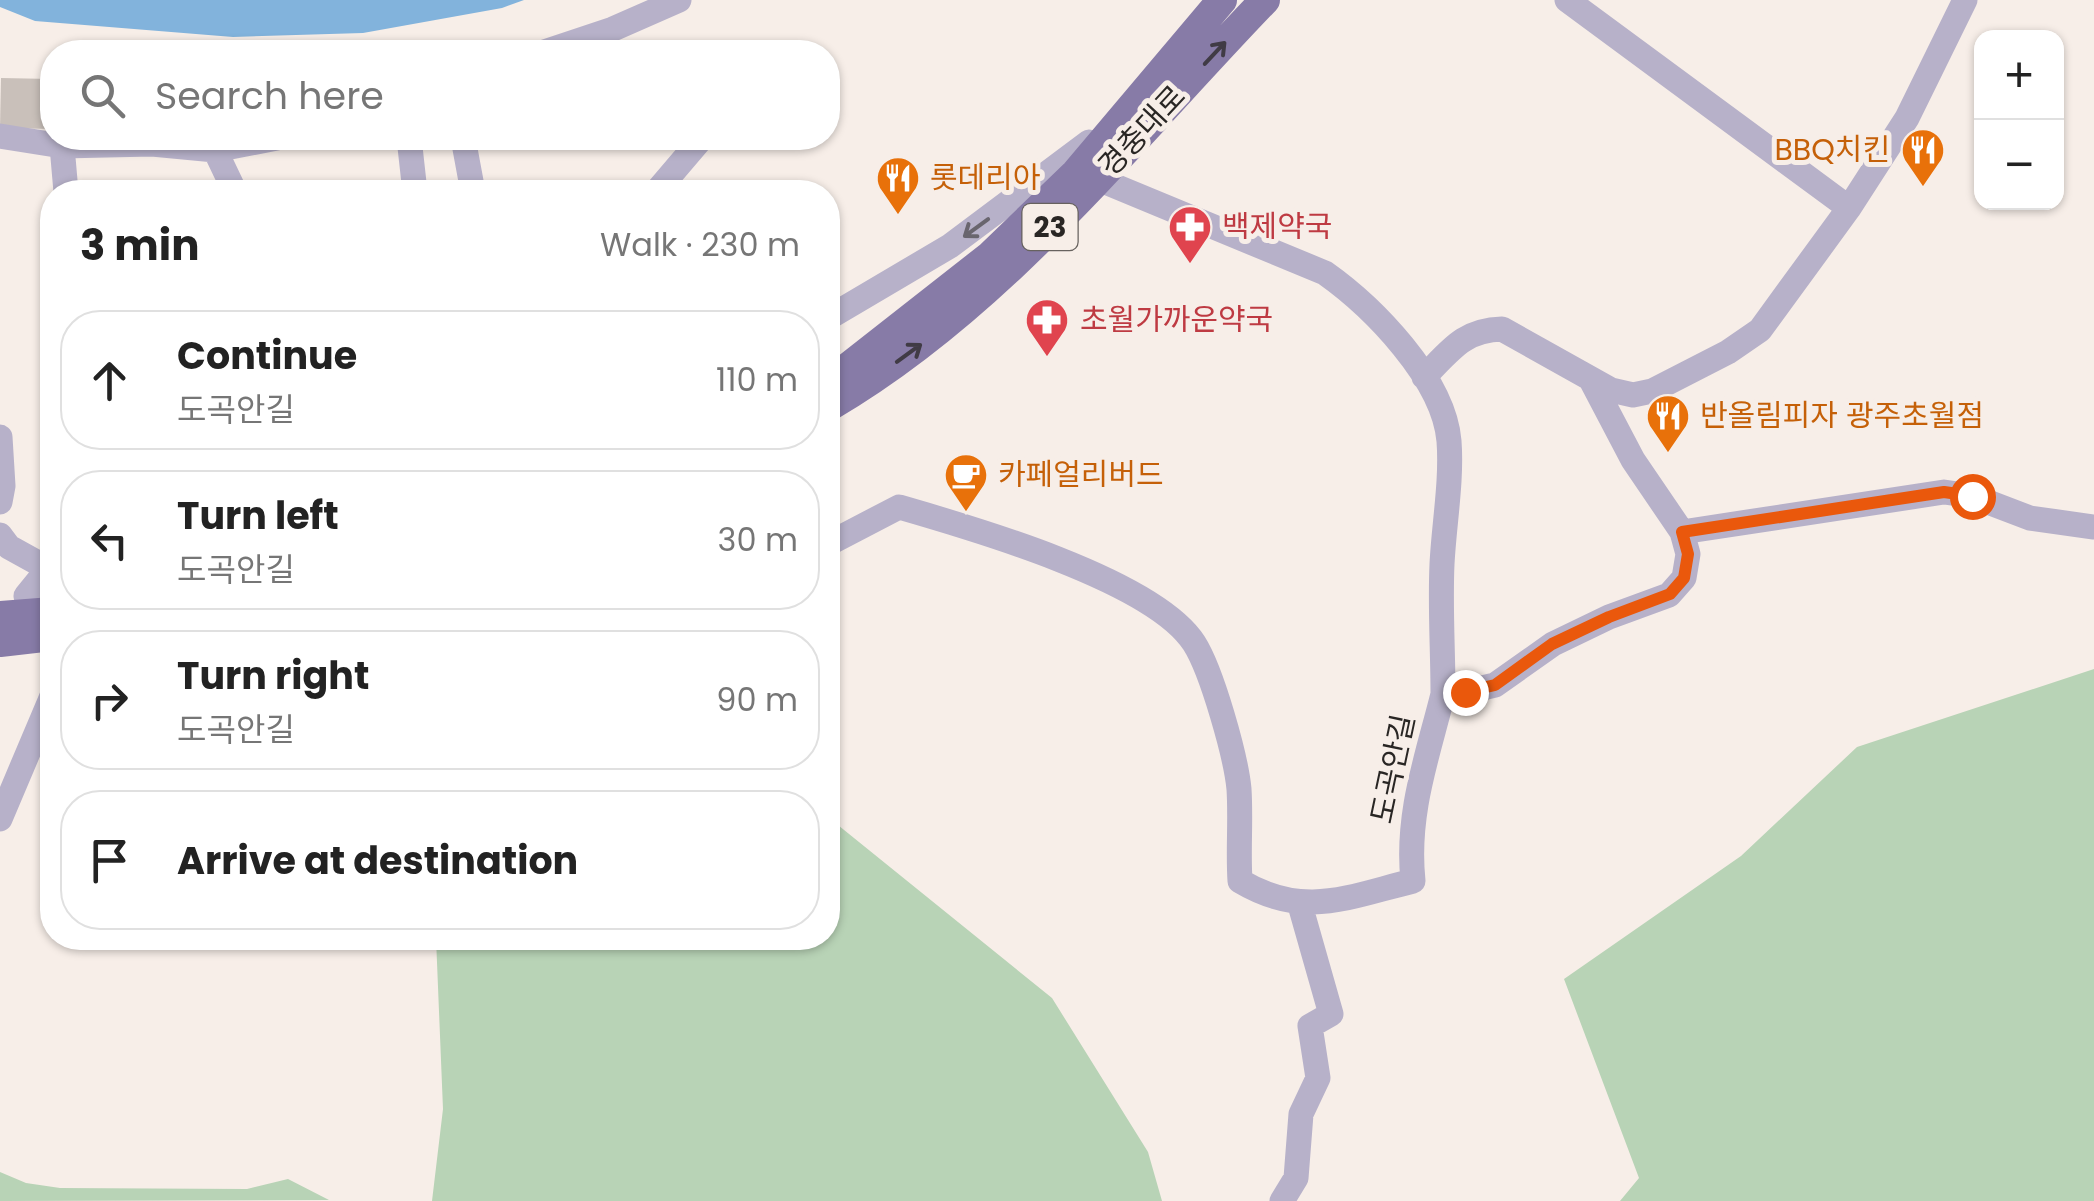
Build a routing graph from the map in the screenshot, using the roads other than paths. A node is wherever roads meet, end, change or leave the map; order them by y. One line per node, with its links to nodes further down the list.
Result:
1 (679, 0): 6 (street)
2 (1222, 0): 7 (main road, 경충대로 / 23)
3 (1266, 0): 15 (main road, 경충대로 / 23, one-way to 3)
4 (1567, 0): 21 (street)
5 (1965, 0): 21 (street)
6 (580, 40)
7 (1135, 102): 22 (street, one-way to 22); 23 (main road, 경충대로 / 23)
8 (4, 144): 9 (street)
9 (40, 145)
10 (62, 150): 16 (street)
11 (215, 150): 17 (street)
12 (409, 150): 18 (street)
13 (465, 150): 19 (street)
14 (692, 150): 20 (street)
15 (1098, 179): 24 (street); 26 (main road, 경충대로 / 23, one-way to 15)
16 (65, 180)
17 (229, 180)
18 (413, 180)
19 (471, 180)
20 (666, 180)
21 (1850, 208): 25 (street)
22 (840, 311)
23 (840, 374)
24 (1424, 377): 25 (street); 40 (street)
25 (1592, 380): 30 (street)
26 (840, 399)
27 (0, 436): 28 (street)
28 (0, 502)
29 (2094, 527): 30 (street)
30 (1682, 532): 40 (street, 도곡안길)
31 (840, 538): 43 (street, 도곡안길)
32 (3, 543): 33 (street)
33 (40, 561)
34 (40, 578): 35 (street)
35 (26, 596)
36 (40, 613): 37 (main road)
37 (0, 616)
38 (40, 637): 39 (main road)
39 (0, 642)
40 (1443, 694): 43 (street, 도곡안길)
41 (40, 724): 42 (street)
42 (0, 818)
43 (1300, 904): 44 (street)
44 (1282, 1201)

